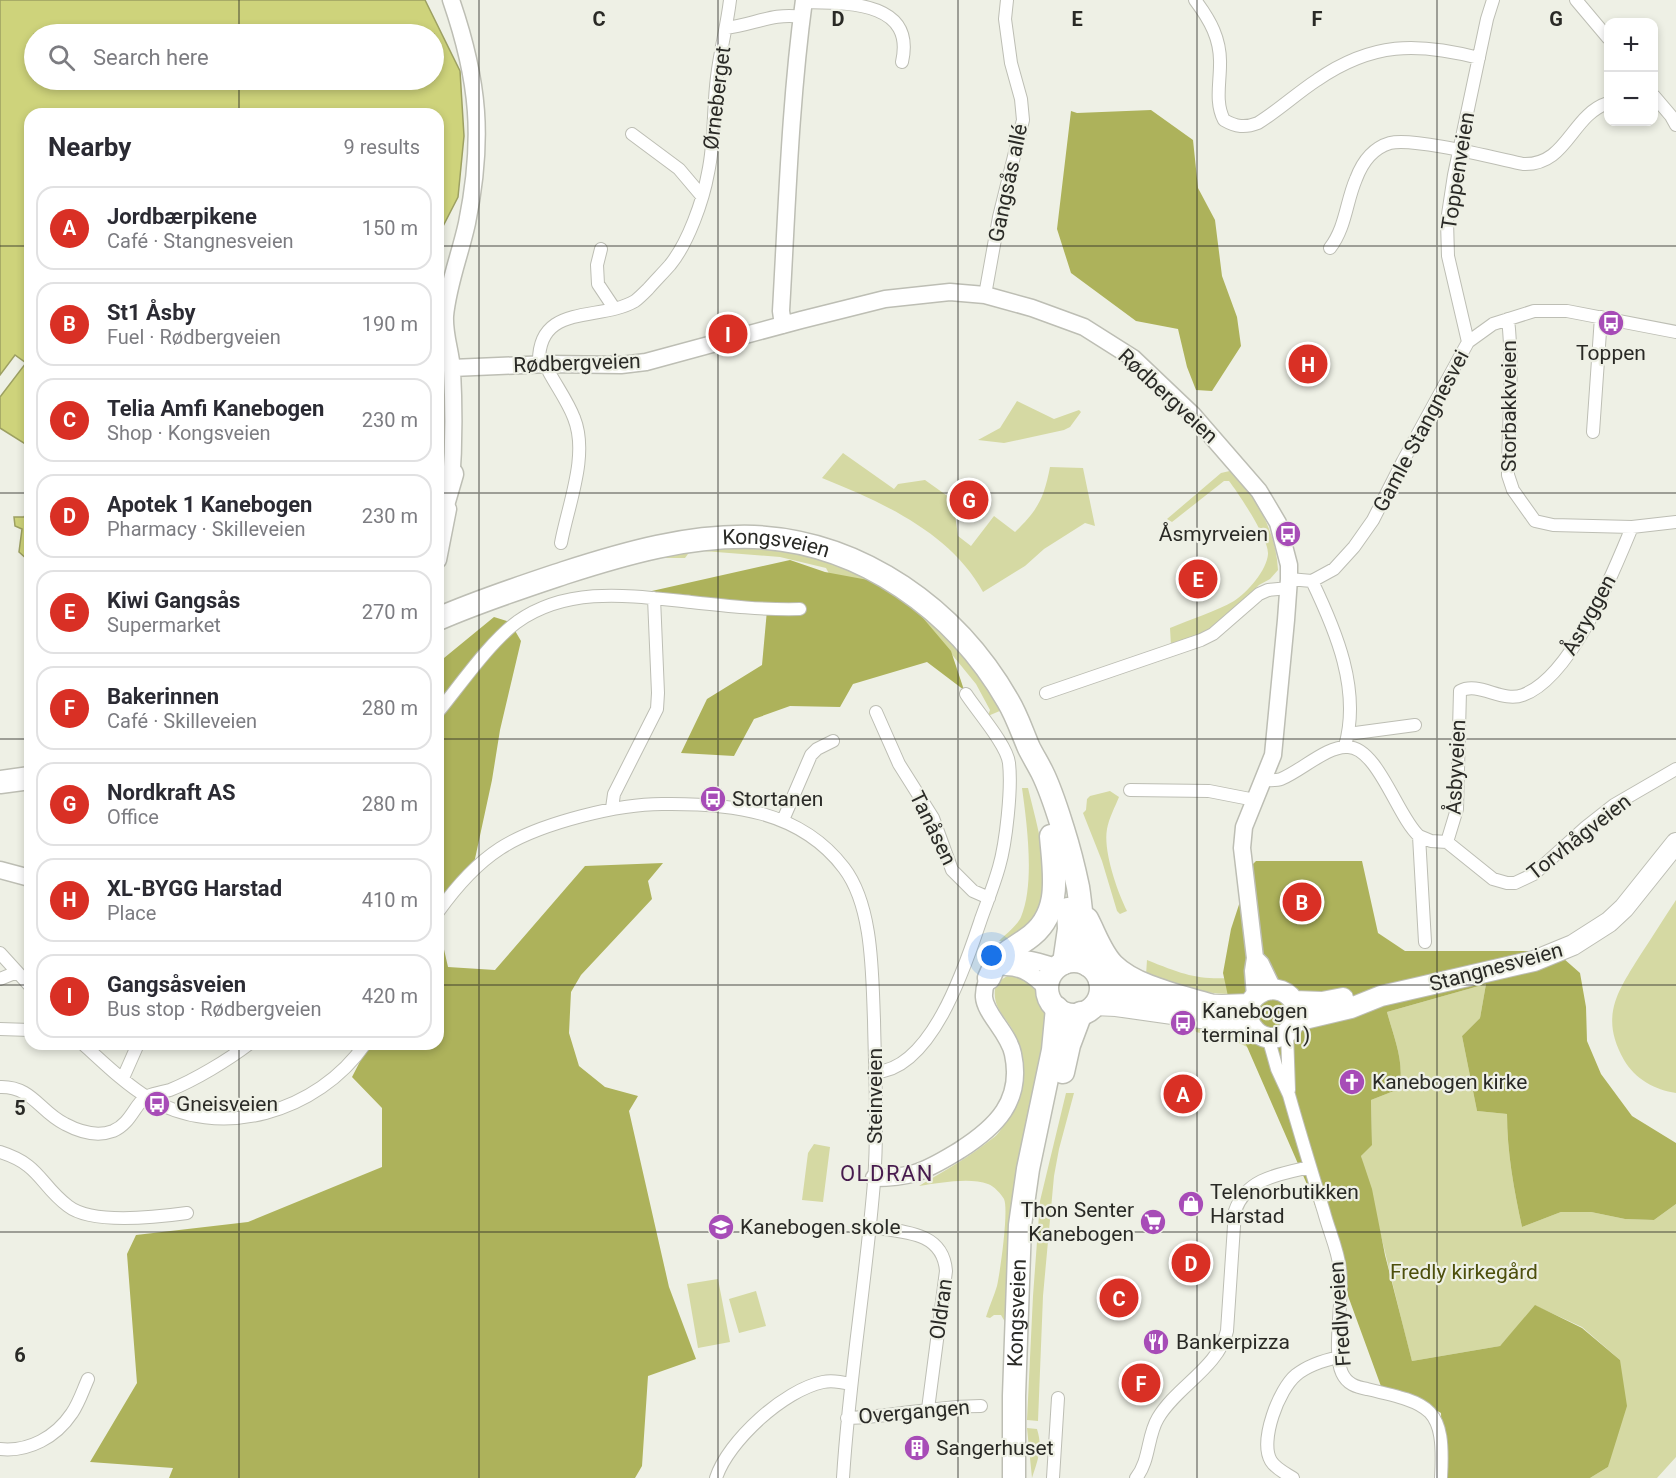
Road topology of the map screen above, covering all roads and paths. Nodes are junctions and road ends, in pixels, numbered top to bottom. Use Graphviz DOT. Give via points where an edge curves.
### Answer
graph roads {
  1 [pos="452,0"];
  2 [pos="730,0"];
  3 [pos="1007,0"];
  4 [pos="1195,0"];
  5 [pos="1493,0"];
  6 [pos="1576,0"];
  7 [pos="803,6"];
  8 [pos="726,28"];
  9 [pos="1604,33"];
  10 [pos="1479,58"];
  11 [pos="902,62"];
  12 [pos="1658,102"];
  13 [pos="1604,105"];
  14 [pos="1676,125"];
  15 [pos="632,134"];
  16 [pos="1460,151"];
  17 [pos="701,195"];
  18 [pos="1330,248"];
  19 [pos="601,249"];
  20 [pos="985,295"];
  21 [pos="614,308"];
  22 [pos="1600,317"];
  23 [pos="1508,319"];
  24 [pos="783,325"];
  25 [pos="1676,332"];
  26 [pos="1468,342"];
  27 [pos="544,364"];
  28 [pos="452,368"];
  29 [pos="1593,432"];
  30 [pos="452,474"];
  31 [pos="444,501"];
  32 [pos="1676,522"];
  33 [pos="1632,527"];
  34 [pos="444,533"];
  35 [pos="561,543"];
  36 [pos="1312,581"];
  37 [pos="1289,584"];
  38 [pos="654,598"];
  39 [pos="800,609"];
  40 [pos="444,617"];
  41 [pos="1460,691"];
  42 [pos="1046,693"];
  43 [pos="966,694"];
  44 [pos="444,705"];
  45 [pos="876,712"];
  46 [pos="1415,724"];
  47 [pos="1347,740"];
  48 [pos="833,741"];
  49 [pos="1030,750"];
  50 [pos="1676,769"];
  51 [pos="24,779"];
  52 [pos="1263,780"];
  53 [pos="0,782"];
  54 [pos="1130,790"];
  55 [pos="1255,800"];
  56 [pos="612,808"];
  57 [pos="783,820"];
  58 [pos="1051,836"];
  59 [pos="1419,836"];
  60 [pos="1447,842"];
  61 [pos="1676,843"];
  62 [pos="0,870"];
  63 [pos="24,876"];
  64 [pos="989,898"];
  65 [pos="444,904"];
  66 [pos="1080,906"];
  67 [pos="1425,942"];
  68 [pos="0,953"];
  69 [pos="1060,965"];
  70 [pos="17,972"];
  71 [pos="994,973"];
  72 [pos="1094,973"];
  73 [pos="0,979"];
  74 [pos="24,980"];
  75 [pos="1259,996"];
  76 [pos="1052,998"];
  77 [pos="1209,1005"];
  78 [pos="1088,1009"];
  79 [pos="1279,1024"];
  80 [pos="0,1029"];
  81 [pos="24,1030"];
  82 [pos="90,1050"];
  83 [pos="135,1050"];
  84 [pos="240,1050"];
  85 [pos="360,1050"];
  86 [pos="875,1072"];
  87 [pos="123,1077"];
  88 [pos="0,1087"];
  89 [pos="1288,1095"];
  90 [pos="146,1096"];
  91 [pos="0,1152"];
  92 [pos="1310,1167"];
  93 [pos="874,1178"];
  94 [pos="187,1213"];
  95 [pos="870,1227"];
  96 [pos="1339,1357"];
  97 [pos="88,1379"];
  98 [pos="850,1384"];
  99 [pos="1058,1398"];
  100 [pos="981,1406"];
  101 [pos="928,1409"];
  102 [pos="847,1418"];
  103 [pos="0,1449"];
  104 [pos="1291,1477"];
  105 [pos="716,1478"];
  106 [pos="843,1478"];
  107 [pos="1015,1478"];
  108 [pos="1053,1478"];
  109 [pos="1136,1478"];
  110 [pos="1441,1478"];
  1 -- 28 [label="street" via="470,63 478,126 471,202 447,303 445,328"];
  2 -- 8 [label="street, Ørneberget"];
  3 -- 20 [label="street, Gangsås allé" via="1005,19 1023,120"];
  4 -- 10 [label="street" via="1216,36 1221,62 1219,101 1224,120 1239,127 1258,123 1332,70 1372,52 1421,47"];
  5 -- 10 [label="street, Toppenveien"];
  6 -- 9 [label="street"];
  7 -- 8 [label="street" via="787,15"];
  7 -- 11 [label="street" via="857,3 883,13 902,33"];
  7 -- 24 [label="street" via="788,176"];
  8 -- 17 [label="street, Ørneberget" via="717,76 708,173"];
  10 -- 16 [label="street, Toppenveien"];
  12 -- 14 [label="street"];
  13 -- 16 [label="street" via="1585,117 1558,152 1540,163 1522,164"];
  15 -- 17 [label="street, Ørneberget" via="679,169"];
  16 -- 18 [label="street" via="1400,142 1371,154 1354,181 1343,227"];
  16 -- 26 [label="street, Toppenveien" via="1449,202 1447,239"];
  17 -- 21 [label="street, Ørneberget" via="693,221 671,264 636,300"];
  19 -- 21 [label="street" via="598,284"];
  20 -- 24 [label="street, Rødbergveien" via="950,292 902,297"];
  20 -- 37 [label="street, Rødbergveien" via="1084,327 1132,358 1176,398 1259,491 1278,524"];
  21 -- 27 [label="street, Ørneberget" via="555,324 544,335 539,348"];
  22 -- 23 [label="street, Gamle Stangnesvei" via="1568,311 1534,311"];
  22 -- 25 [label="street, Gamle Stangnesvei"];
  22 -- 29 [label="street"];
  23 -- 26 [label="street, Gamle Stangnesvei" via="1493,324"];
  23 -- 33 [label="street, Storbakkveien" via="1508,475 1513,490 1535,521"];
  24 -- 27 [label="street, Rødbergveien" via="646,362"];
  26 -- 36 [label="street, Gamle Stangnesvei" via="1373,520 1334,569"];
  27 -- 28 [label="street, Rødbergveien"];
  27 -- 35 [label="street" via="570,408 578,435 575,481"];
  28 -- 30 [label="street"];
  30 -- 31 [label="highway"];
  30 -- 34 [label="street"];
  32 -- 33 [label="street"];
  33 -- 41 [label="street, Åsryggen" via="1587,625 1551,675 1520,696 1503,697 1474,689"];
  36 -- 37 [label="street"];
  36 -- 47 [label="street" via="1346,673 1350,701"];
  37 -- 42 [label="street" via="1259,594 1201,640"];
  37 -- 52 [label="street, Rødbergveien" via="1273,755"];
  38 -- 39 [label="street" via="744,608"];
  38 -- 44 [label="street" via="576,597 540,610 504,634"];
  38 -- 56 [label="street" via="658,704 614,794"];
  40 -- 49 [label="highway, Kongsveien" via="549,578 661,546 733,537 804,545 876,571 943,618 995,680"];
  41 -- 60 [label="street, Åsbyveien" via="1457,809"];
  43 -- 64 [label="street" via="1009,763 1005,841"];
  45 -- 64 [label="street, Tanåsen" via="899,764 933,818 952,870 973,891"];
  46 -- 47 [label="street"];
  47 -- 52 [label="street" via="1281,779"];
  47 -- 59 [label="street" via="1381,775 1409,827"];
  48 -- 57 [label="street" via="811,754"];
  49 -- 58 [label="highway, Kongsveien" via="1031,771"];
  49 -- 66 [label="highway, Kongsveien" via="1064,831"];
  50 -- 60 [label="street, Torvhågveien" via="1614,805 1522,881 1507,884 1493,879"];
  51 -- 53 [label="highway"];
  52 -- 55 [label="street, Rødbergveien"];
  54 -- 55 [label="street" via="1209,791"];
  55 -- 75 [label="street, Rødbergveien" via="1244,827 1242,848 1255,958 1261,963"];
  56 -- 57 [label="street, Steinveien" via="680,803 741,808"];
  56 -- 65 [label="street, Steinveien" via="513,839 476,867"];
  57 -- 86 [label="street, Steinveien" via="826,848 856,890 871,955"];
  58 -- 69 [label="highway, Kongsveien" via="1068,911 1069,929"];
  58 -- 71 [label="highway" via="1055,891 1049,913 1028,939 998,958"];
  59 -- 60 [label="street, Torvhågveien"];
  59 -- 67 [label="street"];
  61 -- 79 [label="main road, Stangnesveien" via="1624,908 1573,945 1534,961"];
  62 -- 63 [label="street"];
  64 -- 86 [label="street" via="943,1014 906,1060 889,1071"];
  66 -- 72 [label="highway, Kongsveien"];
  66 -- 77 [label="highway" via="1114,966 1150,986"];
  68 -- 70 [label="street"];
  69 -- 71 [label="street" via="1014,960"];
  69 -- 72 [label="highway" via="1076,961"];
  69 -- 76 [label="highway" via="1049,976"];
  70 -- 73 [label="street"];
  70 -- 74 [label="street"];
  71 -- 76 [label="street" via="1007,966 1022,969"];
  71 -- 93 [label="street" via="984,990 985,1003 1007,1037 1015,1063 1012,1094 1003,1114 972,1142 931,1166 899,1177"];
  72 -- 77 [label="main road" via="1121,992"];
  72 -- 78 [label="highway" via="1099,996"];
  75 -- 77 [label="main road"];
  75 -- 79 [label="main road" via="1248,1016"];
  75 -- 79 [label="main road" via="1287,994"];
  76 -- 78 [label="highway" via="1071,1014"];
  76 -- 107 [label="highway, Kongsveien" via="1053,1050 1019,1236"];
  78 -- 79 [label="main road, Stangnesveien" via="1116,1006 1222,1021"];
  78 -- 107 [label="highway, Kongsveien" via="1069,1045 1035,1201"];
  79 -- 89 [label="street, Fredlyveien"];
  79 -- 89 [label="street, Fredlyveien" via="1280,1077"];
  80 -- 81 [label="street"];
  82 -- 87 [label="street"];
  83 -- 87 [label="street"];
  84 -- 90 [label="street" via="171,1089"];
  85 -- 90 [label="street" via="325,1085 260,1116 217,1119 165,1106"];
  86 -- 93 [label="street, Steinveien"];
  87 -- 90 [label="street"];
  88 -- 90 [label="street" via="21,1090 62,1123 101,1134 127,1122"];
  89 -- 92 [label="street, Fredlyveien"];
  91 -- 94 [label="street" via="32,1167 76,1212 142,1218"];
  92 -- 96 [label="street, Fredlyveien" via="1340,1267"];
  92 -- 109 [label="street" via="1256,1183 1239,1200 1223,1343 1156,1421"];
  93 -- 95 [label="street, Steinveien"];
  95 -- 98 [label="street, Steinveien"];
  95 -- 101 [label="street, Oldran" via="925,1237 939,1247 945,1258"];
  96 -- 104 [label="street" via="1295,1375 1277,1405 1266,1440 1268,1453 1272,1462"];
  96 -- 110 [label="street, Fredlyveien" via="1348,1382 1403,1397 1430,1412 1441,1434"];
  97 -- 103 [label="street" via="72,1413 51,1435 28,1447"];
  98 -- 102 [label="street, Steinveien"];
  98 -- 105 [label="street" via="816,1384 791,1396 745,1432"];
  99 -- 108 [label="street"];
  100 -- 101 [label="street, Overgangen"];
  101 -- 102 [label="street, Overgangen"];
  102 -- 106 [label="street, Steinveien"];
}
